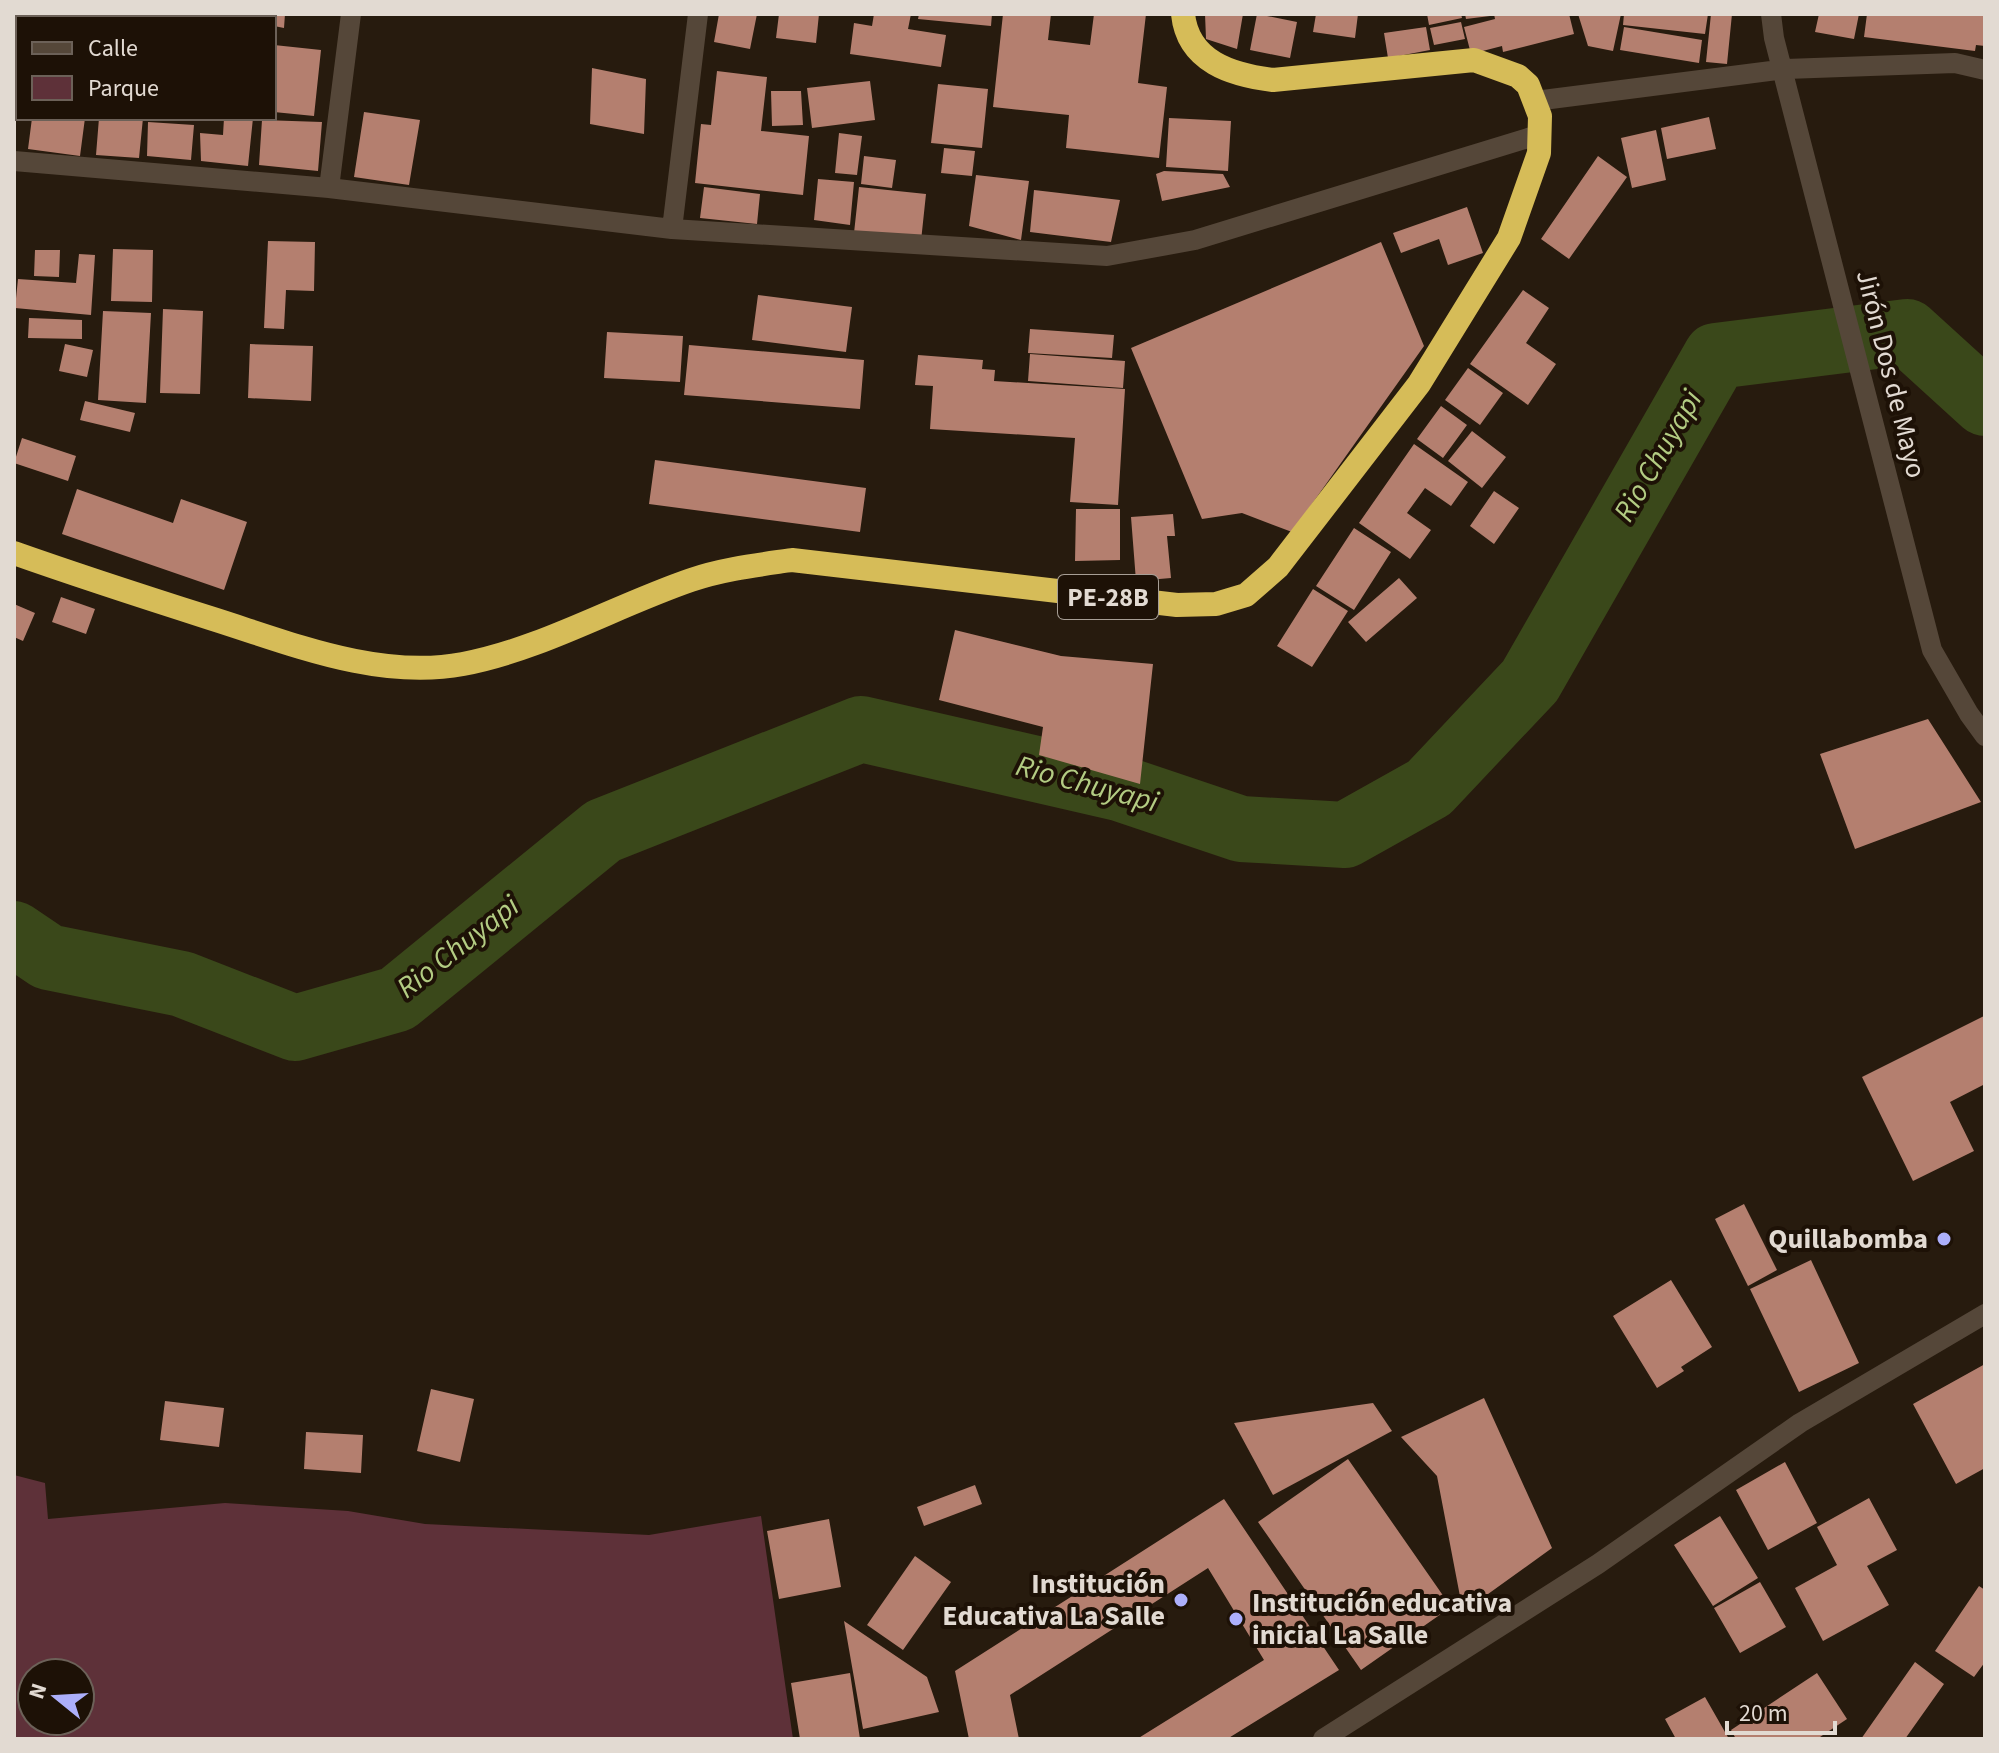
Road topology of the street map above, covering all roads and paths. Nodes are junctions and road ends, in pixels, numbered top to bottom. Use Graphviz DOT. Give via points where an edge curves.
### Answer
graph roads {
  1 [pos="351,14"];
  2 [pos="698,14"];
  3 [pos="1183,14"];
  4 [pos="1771,14"];
  5 [pos="1985,70"];
  6 [pos="1535,101"];
  7 [pos="1541,134"];
  8 [pos="14,161"];
  9 [pos="329,188"];
  10 [pos="672,229"];
  11 [pos="14,553"];
  12 [pos="1985,736"];
  13 [pos="1985,1314"];
  14 [pos="1323,1739"];
  1 -- 9 [label="street"];
  2 -- 10 [label="street"];
  3 -- 6 [label="highway" via="1201,55 1244,77 1273,80 1474,60 1518,76"];
  4 -- 12 [label="street, Jirón Dos de Mayo" via="1932,650"];
  5 -- 6 [label="street" via="1955,63 1786,69"];
  6 -- 7 [label="highway, PE-28B"];
  7 -- 10 [label="street" via="1195,240 1107,256"];
  7 -- 11 [label="highway, PE-28B" via="1533,175 1509,238 1419,384 1278,567 1246,595 1216,604 1177,605 792,560 693,579 509,652 428,668 384,666 310,650"];
  8 -- 9 [label="street"];
  9 -- 10 [label="street"];
  13 -- 14 [label="street" via="1800,1423 1598,1564"];
}
